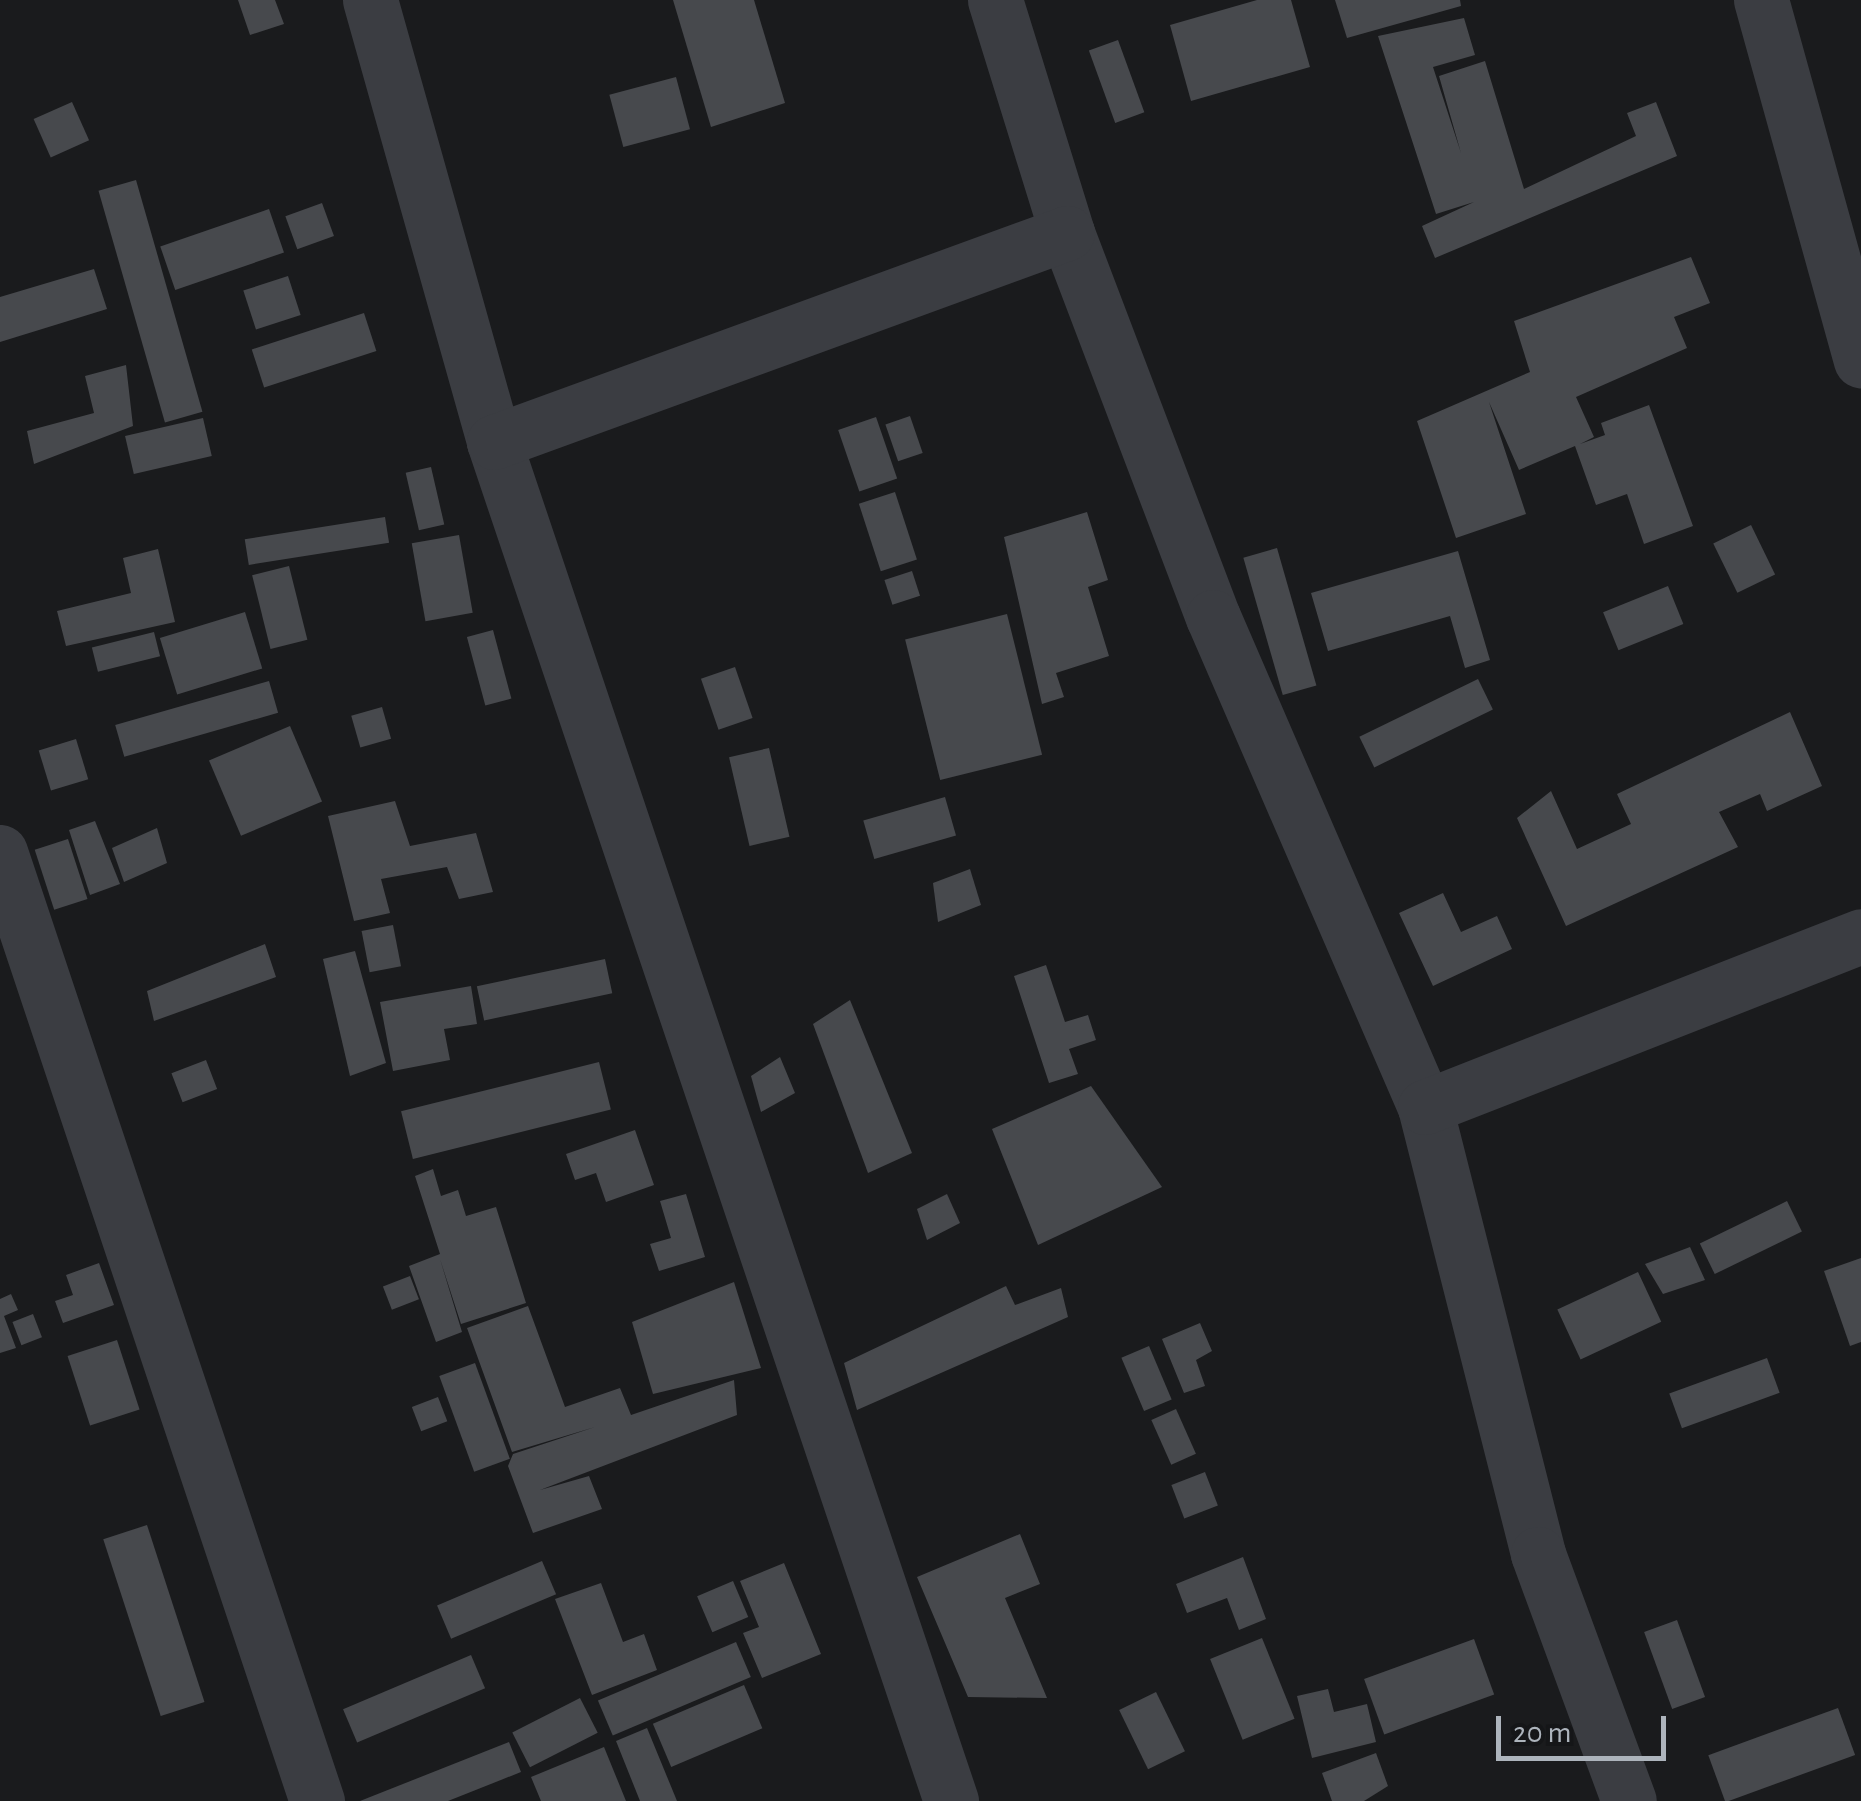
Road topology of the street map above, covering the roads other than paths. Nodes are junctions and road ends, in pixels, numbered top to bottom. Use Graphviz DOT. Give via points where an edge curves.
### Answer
graph roads {
  1 [pos="370,0"];
  2 [pos="994,0"];
  3 [pos="1761,0"];
  4 [pos="1067,232"];
  5 [pos="1861,360"];
  6 [pos="494,442"];
  7 [pos="0,852"];
  8 [pos="1861,936"];
  9 [pos="1425,1107"];
  10 [pos="317,1801"];
  11 [pos="951,1801"];
  12 [pos="1629,1801"];
  1 -- 6 [label="street"];
  2 -- 4 [label="street"];
  3 -- 5 [label="street"];
  4 -- 6 [label="street"];
  4 -- 9 [label="street" via="1214,617"];
  6 -- 11 [label="street"];
  7 -- 10 [label="street"];
  8 -- 9 [label="street"];
  9 -- 12 [label="street" via="1538,1554"];
}
